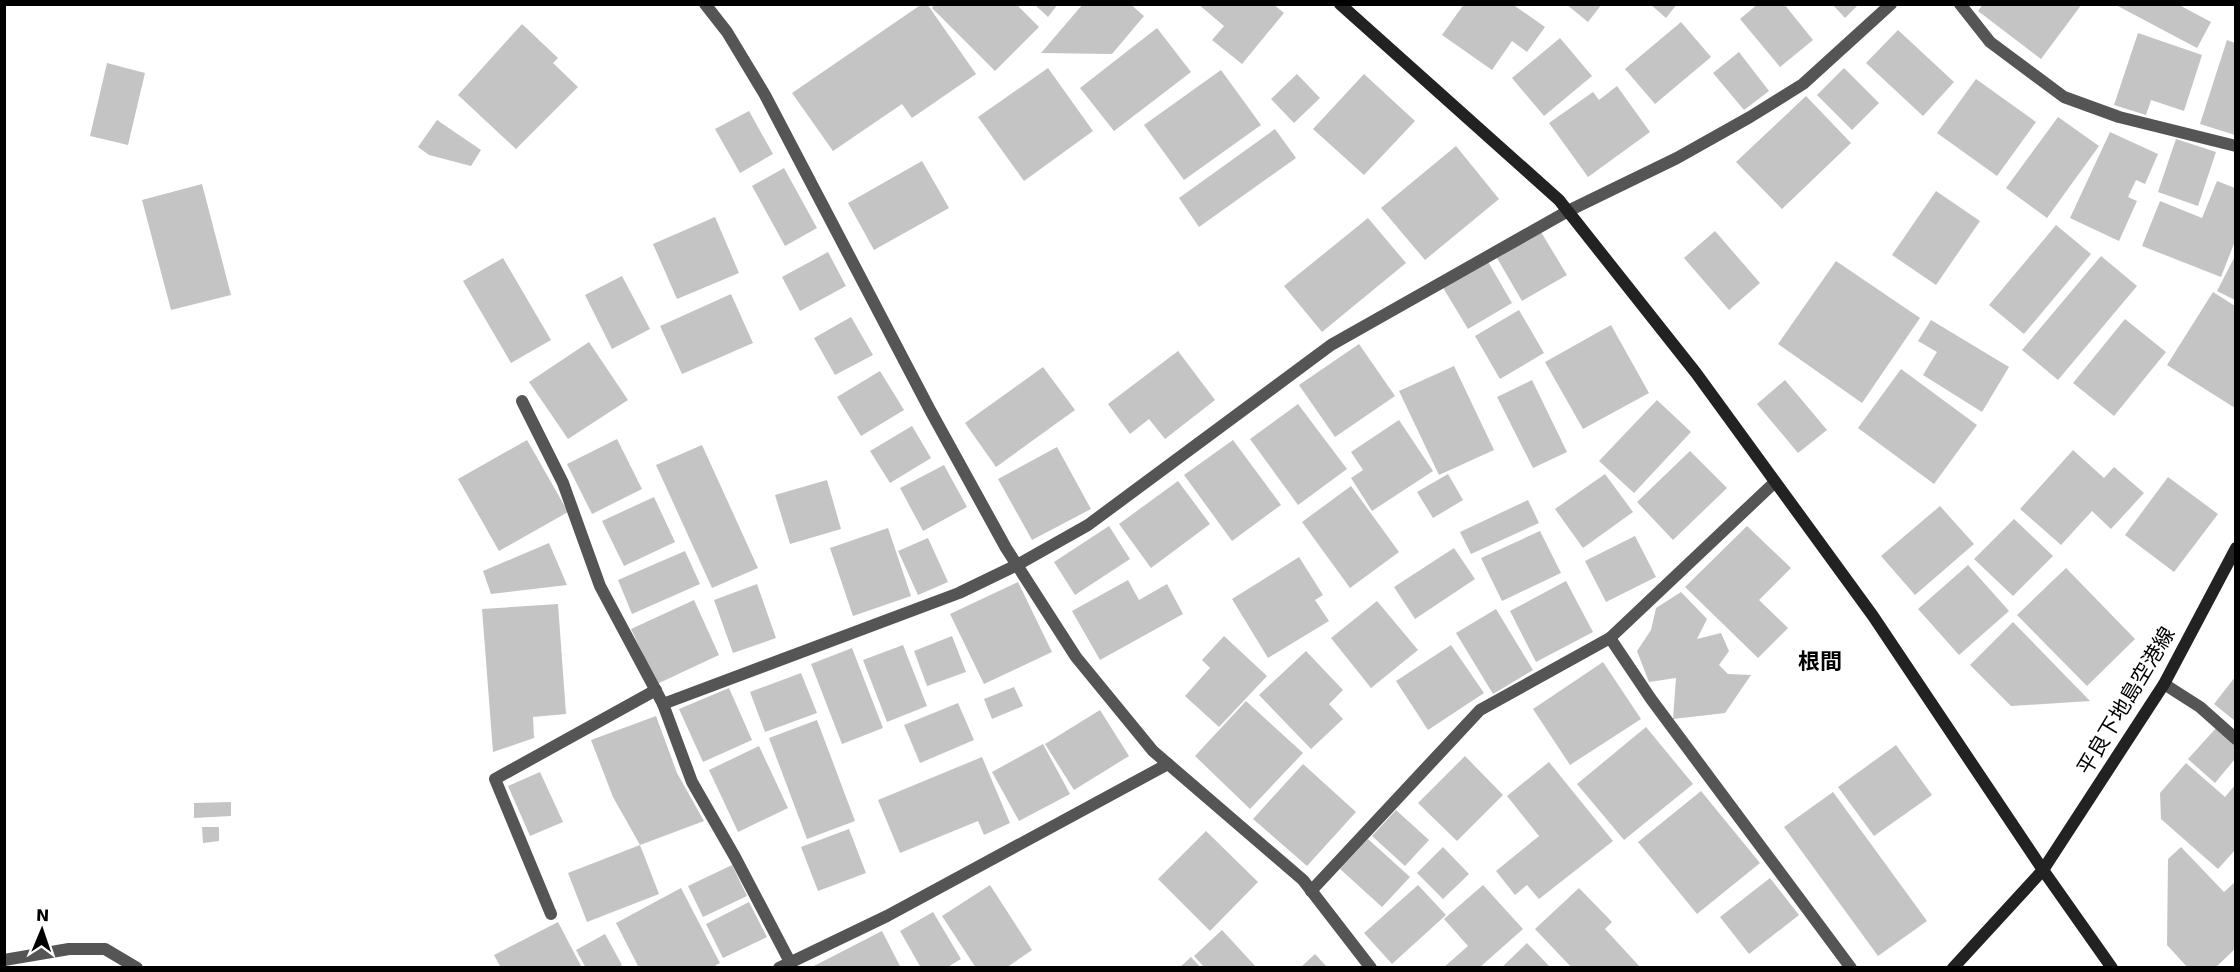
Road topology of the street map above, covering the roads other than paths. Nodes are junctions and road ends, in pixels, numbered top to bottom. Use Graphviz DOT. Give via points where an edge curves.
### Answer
graph roads {
  1 [pos="705,4"];
  2 [pos="1340,4"];
  3 [pos="1891,4"];
  4 [pos="1960,4"];
  5 [pos="2235,146"];
  6 [pos="1568,210"];
  7 [pos="522,401"];
  8 [pos="1775,482"];
  9 [pos="2235,549"];
  10 [pos="1017,564"];
  11 [pos="1610,638"];
  12 [pos="2164,684"];
  13 [pos="656,690"];
  14 [pos="663,704"];
  15 [pos="2235,739"];
  16 [pos="1168,764"];
  17 [pos="2043,870"];
  18 [pos="1311,891"];
  19 [pos="551,914"];
  20 [pos="4,960"];
  21 [pos="784,965"];
  22 [pos="1371,967"];
  23 [pos="137,968"];
  24 [pos="1851,968"];
  25 [pos="1953,968"];
  26 [pos="2112,968"];
  1 -- 10 [label="street" via="765,95 930,410"];
  2 -- 6 [label="street"];
  3 -- 6 [label="street" via="1803,84 1677,158"];
  4 -- 5 [label="street" via="1990,42 2064,97 2119,117"];
  6 -- 8 [label="street" via="1696,373"];
  6 -- 10 [label="street" via="1331,345 1088,525"];
  7 -- 13 [label="street" via="563,483 600,586"];
  8 -- 11 [label="street"];
  8 -- 17 [label="street" via="1873,616"];
  9 -- 12 [label="street, 平良下地島空港線"];
  10 -- 14 [label="street" via="959,593"];
  10 -- 16 [label="street" via="1076,657"];
  11 -- 18 [label="street" via="1480,710"];
  11 -- 24 [label="street"];
  12 -- 15 [label="street" via="2200,707"];
  12 -- 17 [label="street, 平良下地島空港線"];
  13 -- 14 [label="street"];
  13 -- 19 [label="street" via="495,779"];
  14 -- 21 [label="street" via="692,782 735,857"];
  16 -- 18 [label="street" via="1304,880"];
  16 -- 21 [label="street" via="887,916"];
  17 -- 25 [label="street, 平良下地島空港線"];
  17 -- 26 [label="street"];
  18 -- 22 [label="street"];
  20 -- 23 [label="street" via="69,949 105,949"];
}
